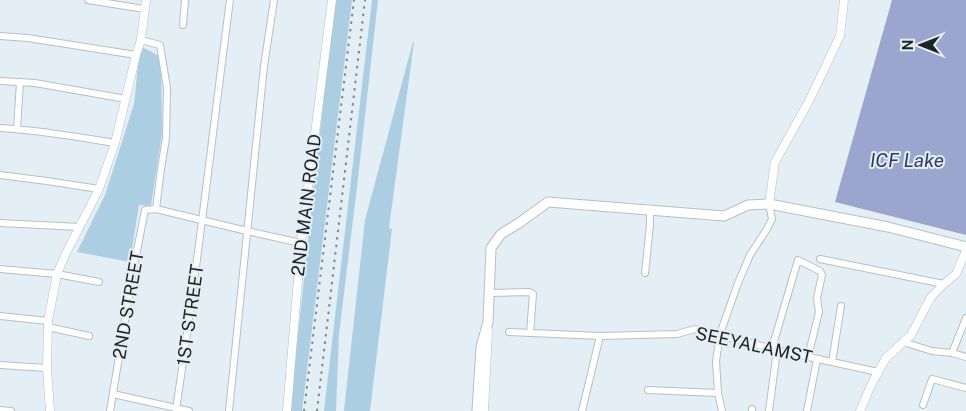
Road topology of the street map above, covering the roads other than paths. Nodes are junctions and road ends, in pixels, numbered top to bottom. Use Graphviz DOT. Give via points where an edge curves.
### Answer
graph roads {
  1 [pos="88,0"];
  2 [pos="146,0"];
  3 [pos="184,0"];
  4 [pos="230,0"];
  5 [pos="274,0"];
  6 [pos="332,0"];
  7 [pos="844,0"];
  8 [pos="144,9"];
  9 [pos="183,25"];
  10 [pos="0,36"];
  11 [pos="141,40"];
  12 [pos="136,55"];
  13 [pos="0,81"];
  14 [pos="20,82"];
  15 [pos="126,99"];
  16 [pos="0,128"];
  17 [pos="17,129"];
  18 [pos="116,143"];
  19 [pos="0,175"];
  20 [pos="99,189"];
  21 [pos="770,204"];
  22 [pos="156,209"];
  23 [pos="650,210"];
  24 [pos="203,221"];
  25 [pos="0,223"];
  26 [pos="80,227"];
  27 [pos="247,231"];
  28 [pos="301,243"];
  29 [pos="966,249"];
  30 [pos="820,259"];
  31 [pos="0,269"];
  32 [pos="646,273"];
  33 [pos="57,274"];
  34 [pos="99,282"];
  35 [pos="944,284"];
  36 [pos="489,293"];
  37 [pos="841,306"];
  38 [pos="0,316"];
  39 [pos="966,318"];
  40 [pos="488,322"];
  41 [pos="48,324"];
  42 [pos="509,332"];
  43 [pos="530,333"];
  44 [pos="720,334"];
  45 [pos="89,336"];
  46 [pos="600,336"];
  47 [pos="903,342"];
  48 [pos="774,349"];
  49 [pos="952,353"];
  50 [pos="808,357"];
  51 [pos="966,357"];
  52 [pos="817,359"];
  53 [pos="832,362"];
  54 [pos="0,365"];
  55 [pos="47,368"];
  56 [pos="878,372"];
  57 [pos="966,388"];
  58 [pos="648,390"];
  59 [pos="718,393"];
  60 [pos="113,394"];
  61 [pos="924,405"];
  62 [pos="176,409"];
  63 [pos="0,410"];
  64 [pos="10,411"];
  65 [pos="50,411"];
  66 [pos="110,411"];
  67 [pos="189,411"];
  68 [pos="229,411"];
  69 [pos="287,411"];
  70 [pos="477,411"];
  71 [pos="484,411"];
  72 [pos="582,411"];
  73 [pos="722,411"];
  74 [pos="769,411"];
  75 [pos="807,411"];
  76 [pos="860,411"];
  1 -- 8 [label="street"];
  2 -- 8 [label="street"];
  3 -- 9 [label="street"];
  4 -- 24 [label="street, 1ST STREET"];
  5 -- 27 [label="street"];
  6 -- 28 [label="street, 2ND MAIN ROAD"];
  7 -- 21 [label="street" via="840,36 775,162"];
  8 -- 11 [label="street"];
  10 -- 12 [label="street"];
  11 -- 12 [label="street"];
  11 -- 22 [label="street" via="160,45 167,88 166,138"];
  12 -- 15 [label="street"];
  13 -- 14 [label="street"];
  14 -- 15 [label="street"];
  14 -- 17 [label="street"];
  15 -- 18 [label="street"];
  16 -- 17 [label="street"];
  17 -- 18 [label="street"];
  18 -- 20 [label="street"];
  19 -- 20 [label="street"];
  20 -- 26 [label="street"];
  21 -- 23 [label="main road" via="748,205 724,216"];
  21 -- 29 [label="main road" via="888,227"];
  21 -- 44 [label="street" via="772,219 750,255"];
  22 -- 24 [label="street"];
  22 -- 60 [label="street, 2ND STREET" via="145,210"];
  23 -- 32 [label="street"];
  23 -- 36 [label="main road" via="548,202 501,234 491,248"];
  24 -- 27 [label="street"];
  24 -- 62 [label="street, 1ST STREET"];
  25 -- 26 [label="street"];
  26 -- 33 [label="street"];
  27 -- 28 [label="street"];
  27 -- 68 [label="street"];
  28 -- 69 [label="street, 2ND MAIN ROAD"];
  29 -- 35 [label="street" via="956,274"];
  30 -- 35 [label="street"];
  31 -- 33 [label="street"];
  33 -- 34 [label="street"];
  33 -- 41 [label="street"];
  35 -- 47 [label="street" via="931,297 912,334"];
  36 -- 40 [label="main road"];
  36 -- 43 [label="street" via="533,294"];
  37 -- 53 [label="street"];
  38 -- 41 [label="street"];
  39 -- 49 [label="street"];
  40 -- 70 [label="main road" via="481,347"];
  40 -- 71 [label="street"];
  41 -- 45 [label="street"];
  41 -- 55 [label="street"];
  42 -- 43 [label="street, SEEYALAMST"];
  43 -- 46 [label="street, SEEYALAMST"];
  44 -- 46 [label="street, SEEYALAMST" via="695,329 677,334"];
  44 -- 48 [label="street, SEEYALAMST"];
  44 -- 59 [label="street" via="716,361"];
  46 -- 72 [label="street"];
  47 -- 49 [label="street"];
  47 -- 56 [label="street" via="886,358"];
  48 -- 50 [label="street, SEEYALAMST"];
  48 -- 50 [label="street" via="798,260 822,275 817,298 819,312"];
  48 -- 74 [label="street"];
  49 -- 51 [label="street"];
  50 -- 52 [label="street, SEEYALAMST"];
  52 -- 53 [label="street, SEEYALAMST"];
  52 -- 75 [label="street"];
  53 -- 56 [label="street, SEEYALAMST"];
  54 -- 55 [label="street"];
  55 -- 65 [label="street"];
  56 -- 76 [label="street"];
  57 -- 61 [label="street" via="932,379"];
  58 -- 59 [label="street"];
  59 -- 73 [label="street"];
  60 -- 62 [label="street"];
  60 -- 66 [label="street, 2ND STREET"];
  62 -- 67 [label="street"];
  63 -- 64 [label="street"];
}
